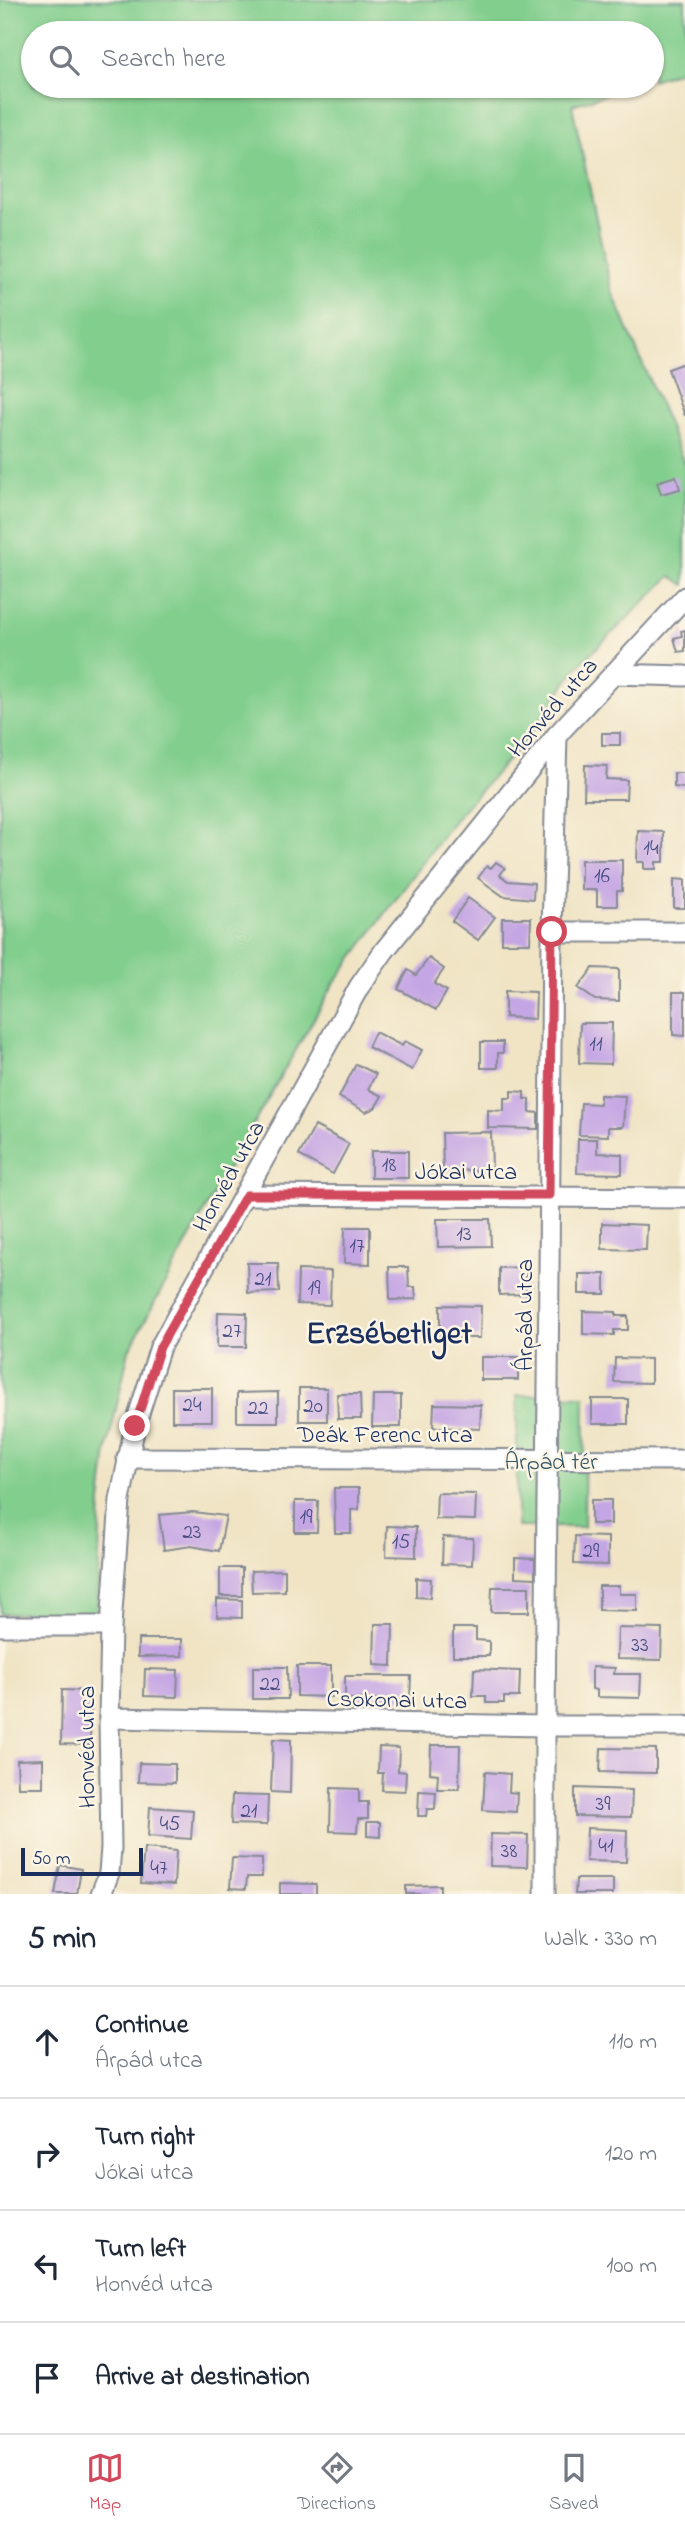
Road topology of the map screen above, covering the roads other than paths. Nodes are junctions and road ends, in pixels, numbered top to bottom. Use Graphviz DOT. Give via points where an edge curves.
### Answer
graph roads {
  1 [pos="685,597"];
  2 [pos="613,674"];
  3 [pos="685,676"];
  4 [pos="557,735"];
  5 [pos="552,932"];
  6 [pos="685,932"];
  7 [pos="246,1195"];
  8 [pos="549,1195"];
  9 [pos="685,1198"];
  10 [pos="127,1458"];
  11 [pos="548,1459"];
  12 [pos="685,1460"];
  13 [pos="0,1626"];
  14 [pos="111,1626"];
  15 [pos="109,1718"];
  16 [pos="545,1726"];
  17 [pos="685,1726"];
  18 [pos="101,1894"];
  19 [pos="545,1894"];
  1 -- 2 [label="street, Honvéd utca"];
  2 -- 3 [label="street"];
  2 -- 4 [label="street, Honvéd utca"];
  4 -- 5 [label="street, Árpád utca"];
  4 -- 7 [label="street, Honvéd utca" via="359,987"];
  5 -- 6 [label="street"];
  5 -- 8 [label="street, Árpád utca"];
  7 -- 8 [label="street, Jókai utca"];
  7 -- 10 [label="street, Honvéd utca" via="160,1347"];
  8 -- 9 [label="street, Jókai utca"];
  8 -- 11 [label="street, Árpád utca"];
  10 -- 11 [label="street, Deák Ferenc utca"];
  10 -- 14 [label="street, Honvéd utca"];
  11 -- 12 [label="street, Deák Ferenc utca"];
  11 -- 16 [label="street, Árpád utca"];
  13 -- 14 [label="street"];
  14 -- 15 [label="street, Honvéd utca"];
  15 -- 16 [label="street, Csokonai utca"];
  15 -- 18 [label="street, Honvéd utca" via="111,1848"];
  16 -- 17 [label="street, Csokonai utca"];
  16 -- 19 [label="street, Árpád utca"];
}
